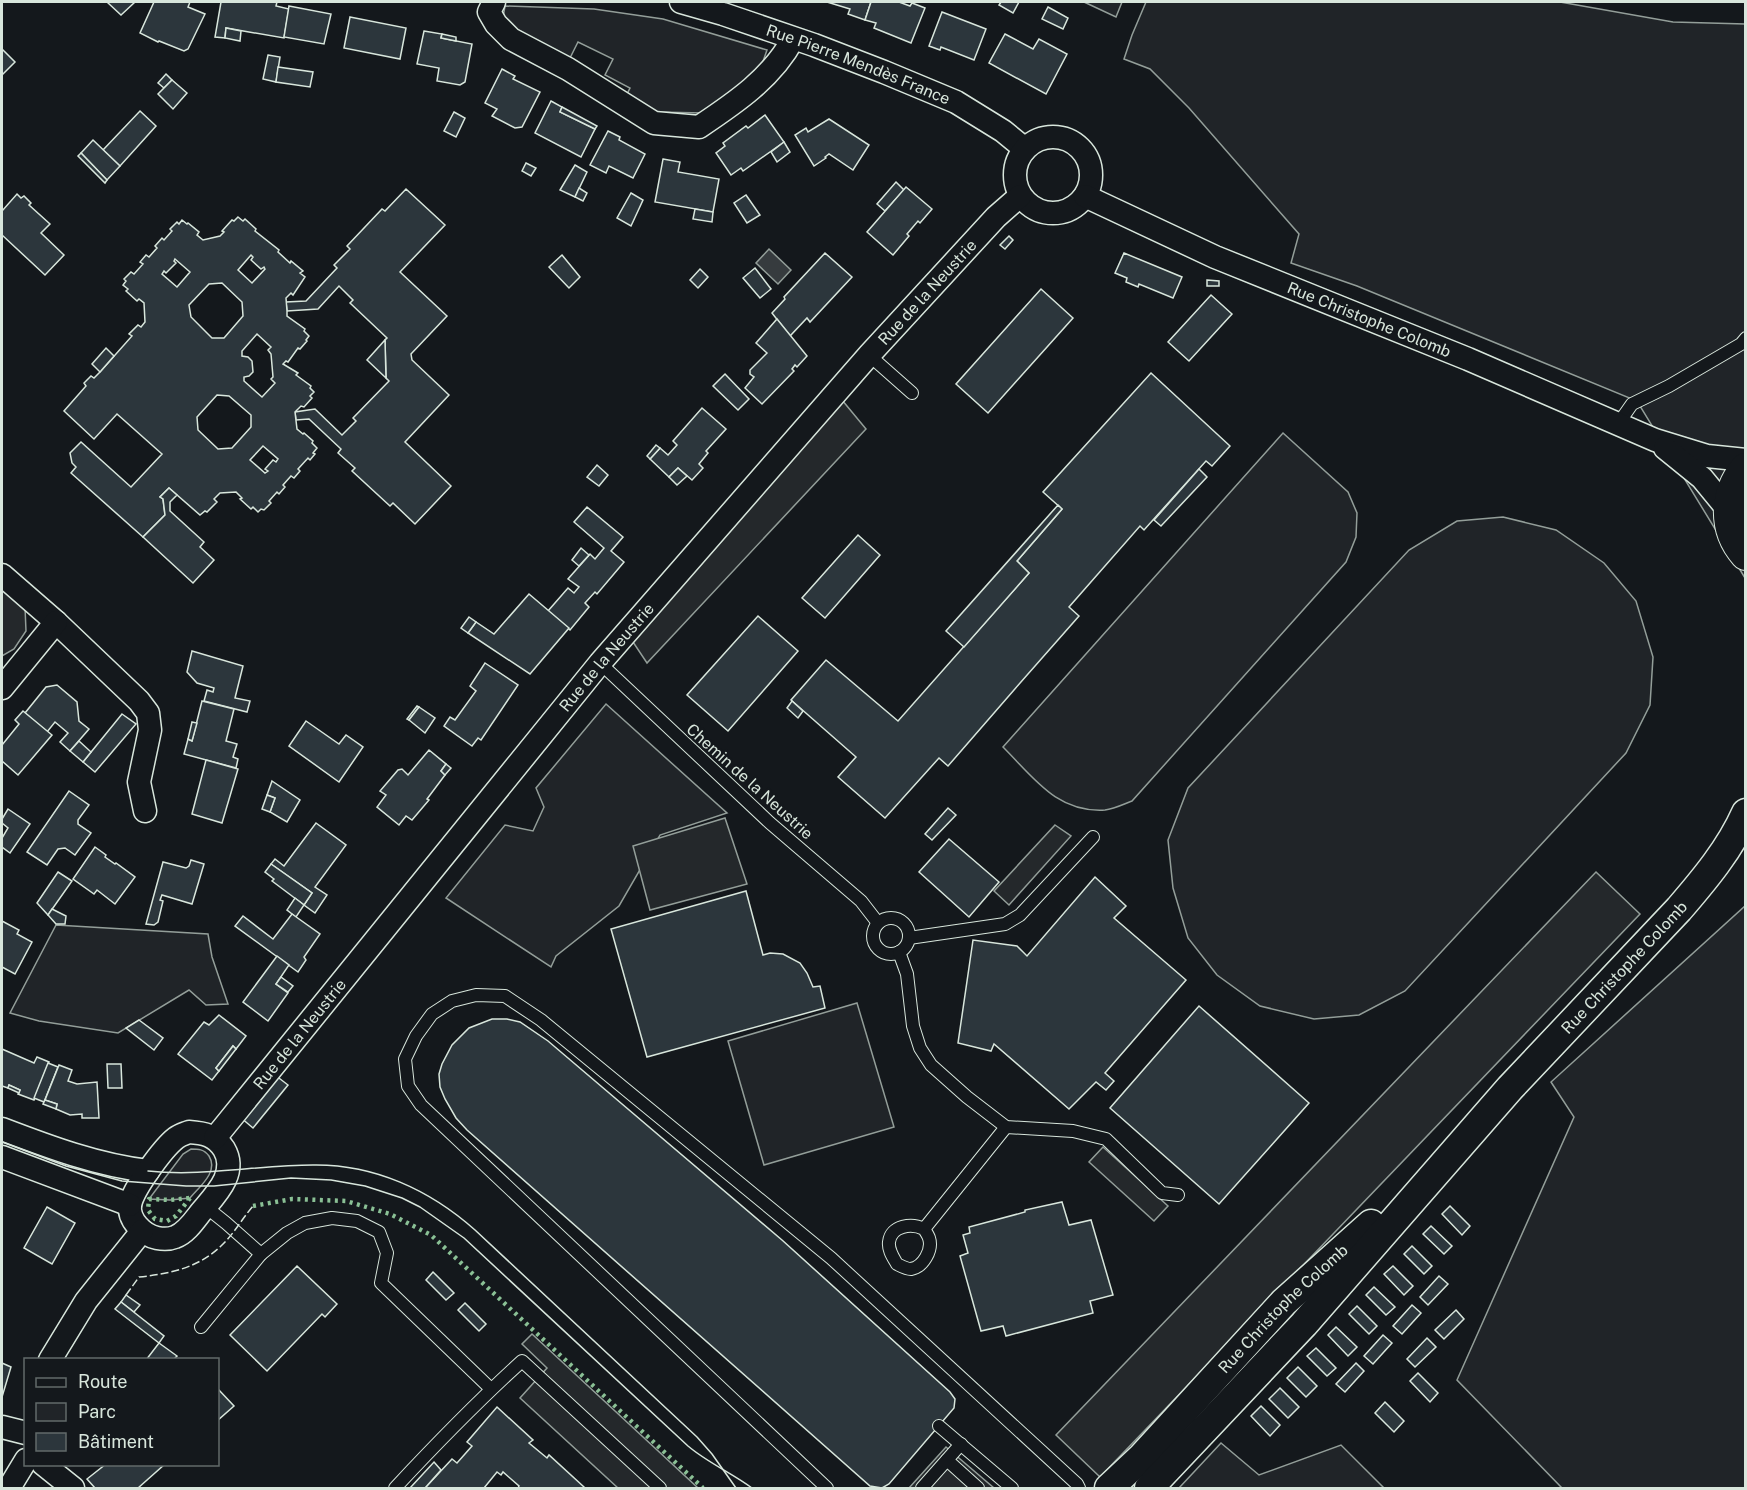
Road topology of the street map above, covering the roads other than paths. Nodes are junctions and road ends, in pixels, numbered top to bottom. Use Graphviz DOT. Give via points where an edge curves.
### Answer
graph roads {
  1 [pos="494,2"];
  2 [pos="681,2"];
  3 [pos="793,39"];
  4 [pos="1025,149"];
  5 [pos="1020,196"];
  6 [pos="1085,196"];
  7 [pos="1746,338"];
  8 [pos="869,354"];
  9 [pos="912,393"];
  10 [pos="1618,424"];
  11 [pos="1655,440"];
  12 [pos="1746,460"];
  13 [pos="1746,469"];
  14 [pos="1729,511"];
  15 [pos="1746,554"];
  16 [pos="2,574"];
  17 [pos="56,622"];
  18 [pos="600,663"];
  19 [pos="2,688"];
  20 [pos="145,811"];
  21 [pos="1746,813"];
  22 [pos="1093,837"];
  23 [pos="879,923"];
  24 [pos="909,938"];
  25 [pos="899,952"];
  26 [pos="1006,1127"];
  27 [pos="2,1129"];
  28 [pos="215,1138"];
  29 [pos="1466,1138"];
  30 [pos="2,1157"];
  31 [pos="148,1171"];
  32 [pos="1178,1195"];
  33 [pos="130,1205"];
  34 [pos="206,1207"];
  35 [pos="924,1229"];
  36 [pos="142,1231"];
  37 [pos="261,1254"];
  38 [pos="201,1327"];
  39 [pos="51,1358"];
  40 [pos="491,1389"];
  41 [pos="939,1426"];
  42 [pos="2,1427"];
  43 [pos="24,1432"];
  44 [pos="961,1444"];
  45 [pos="947,1460"];
  46 [pos="24,1463"];
  47 [pos="46,1466"];
  48 [pos="9,1488"];
  49 [pos="73,1488"];
  50 [pos="395,1488"];
  51 [pos="660,1488"];
  52 [pos="827,1488"];
  53 [pos="922,1488"];
  54 [pos="978,1488"];
  55 [pos="1012,1488"];
  56 [pos="1079,1488"];
  57 [pos="1109,1488"];
  58 [pos="1149,1488"];
  1 -- 3 [label="street" via="489,12 511,39 568,69 654,123 699,127 737,102 768,73"];
  2 -- 3 [label="street, Rue Pierre Mendès France"];
  3 -- 4 [label="street, Rue Pierre Mendès France" via="956,102"];
  4 -- 5 [label="street" via="1015,169"];
  4 -- 6 [label="street" via="1050,137 1078,146 1091,172"];
  5 -- 6 [label="street" via="1033,209 1049,214 1072,209"];
  5 -- 8 [label="street, Rue de la Neustrie"];
  6 -- 10 [label="street, Rue Christophe Colomb" via="1215,257"];
  7 -- 10 [label="lane" via="1632,404"];
  8 -- 9 [label="lane"];
  8 -- 18 [label="street, Rue de la Neustrie"];
  10 -- 11 [label="street, Rue Christophe Colomb"];
  11 -- 12 [label="street, Rue Christophe Colomb" via="1707,456"];
  11 -- 14 [label="street, Rue Christophe Colomb" via="1702,478"];
  13 -- 14 [label="main road" via="1732,492"];
  14 -- 15 [label="main road" via="1731,528"];
  16 -- 17 [label="street"];
  17 -- 19 [label="street"];
  17 -- 20 [label="street" via="148,713 150,730 139,782"];
  18 -- 23 [label="lane, Chemin de la Neustrie" via="770,823 861,902"];
  18 -- 28 [label="street, Rue de la Neustrie"];
  21 -- 29 [label="street, Rue Christophe Colomb" via="1701,883 1671,918"];
  22 -- 24 [label="lane" via="1020,915 1005,924"];
  23 -- 24 [label="lane" via="896,919 906,926"];
  23 -- 25 [label="lane" via="873,932 876,946 884,953"];
  24 -- 25 [label="lane"];
  25 -- 26 [label="lane" via="907,974 913,1026 920,1048 931,1065"];
  26 -- 32 [label="lane" via="1073,1131 1106,1139 1162,1193"];
  26 -- 35 [label="lane"];
  27 -- 31 [label="street" via="91,1160"];
  28 -- 31 [label="street" via="199,1133 182,1134"];
  28 -- 34 [label="street" via="230,1164 225,1181"];
  29 -- 57 [label="street, Rue Christophe Colomb" via="1284,1302"];
  29 -- 58 [label="street, Rue Christophe Colomb" via="1304,1323"];
  30 -- 33 [label="street"];
  31 -- 33 [label="street"];
  33 -- 36 [label="street" via="134,1221"];
  34 -- 36 [label="street" via="175,1237 159,1239"];
  34 -- 37 [label="lane"];
  36 -- 39 [label="street" via="86,1302"];
  37 -- 38 [label="lane"];
  37 -- 40 [label="lane" via="305,1223 332,1218 357,1221 379,1232 387,1253 381,1283"];
  40 -- 50 [label="lane"];
  40 -- 51 [label="lane" via="522,1361"];
  41 -- 44 [label="lane"];
  42 -- 43 [label="street"];
  44 -- 45 [label="lane"];
  44 -- 55 [label="lane"];
  45 -- 53 [label="lane"];
  45 -- 54 [label="lane"];
  46 -- 48 [label="street"];
  47 -- 49 [label="street"];
  52 -- 56 [label="lane" via="421,1105 408,1086 405,1059 432,1014 452,1001 476,994 505,996 541,1020 831,1258"];
}
